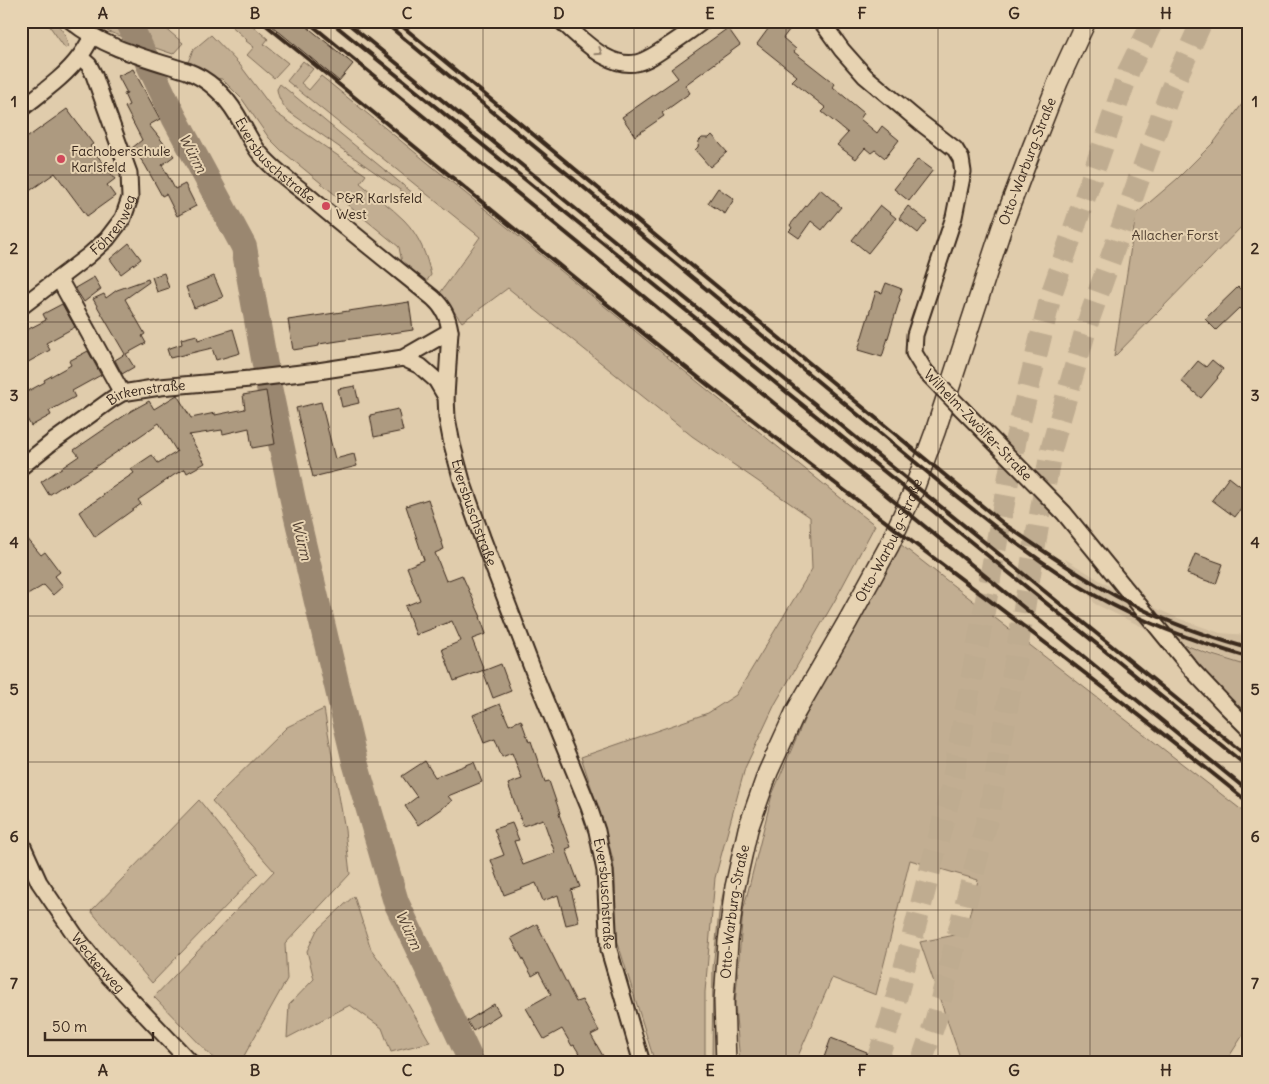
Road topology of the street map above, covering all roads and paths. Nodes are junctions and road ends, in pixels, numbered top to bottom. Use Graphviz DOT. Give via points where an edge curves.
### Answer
graph roads {
  1 [pos="71,21"];
  2 [pos="561,21"];
  3 [pos="703,21"];
  4 [pos="821,21"];
  5 [pos="1086,21"];
  6 [pos="93,36"];
  7 [pos="80,57"];
  8 [pos="21,109"];
  9 [pos="59,279"];
  10 [pos="21,307"];
  11 [pos="450,331"];
  12 [pos="403,358"];
  13 [pos="122,393"];
  14 [pos="446,397"];
  15 [pos="21,468"];
  16 [pos="1248,728"];
  17 [pos="21,842"];
  18 [pos="191,1063"];
  19 [pos="642,1063"];
  20 [pos="726,1063"];
  1 -- 6 [label="street, Eversbuschstraße"];
  2 -- 3 [label="street, one-way" via="604,56 630,64 652,57"];
  4 -- 16 [label="street, Wilhelm-Zwölfer-Straße, bridge" via="865,76 954,149 961,159 963,172 954,217 915,335 914,353 924,372 1064,514 1193,671"];
  5 -- 20 [label="main road, Otto-Warburg-Straße" via="1058,82 1002,227 911,497 889,546 795,713 768,772 748,829 735,886 728,942 724,1001"];
  6 -- 7 [label="street"];
  6 -- 11 [label="street, Eversbuschstraße" via="210,83 234,110 252,143 266,160 439,303"];
  7 -- 8 [label="street"];
  7 -- 9 [label="street, Föhrenweg" via="94,75 126,164 130,198 123,218 107,239"];
  9 -- 10 [label="street, Föhrenweg"];
  9 -- 13 [label="street"];
  11 -- 12 [label="street"];
  11 -- 14 [label="street, Eversbuschstraße"];
  12 -- 13 [label="street, Birkenstraße"];
  12 -- 14 [label="street" via="420,366 436,380"];
  13 -- 15 [label="street, Birkenstraße"];
  14 -- 19 [label="street, Eversbuschstraße" via="448,425 462,481 598,831 605,871 609,950"];
  17 -- 18 [label="street, Weckerweg" via="39,882 75,935 99,966"];
}
